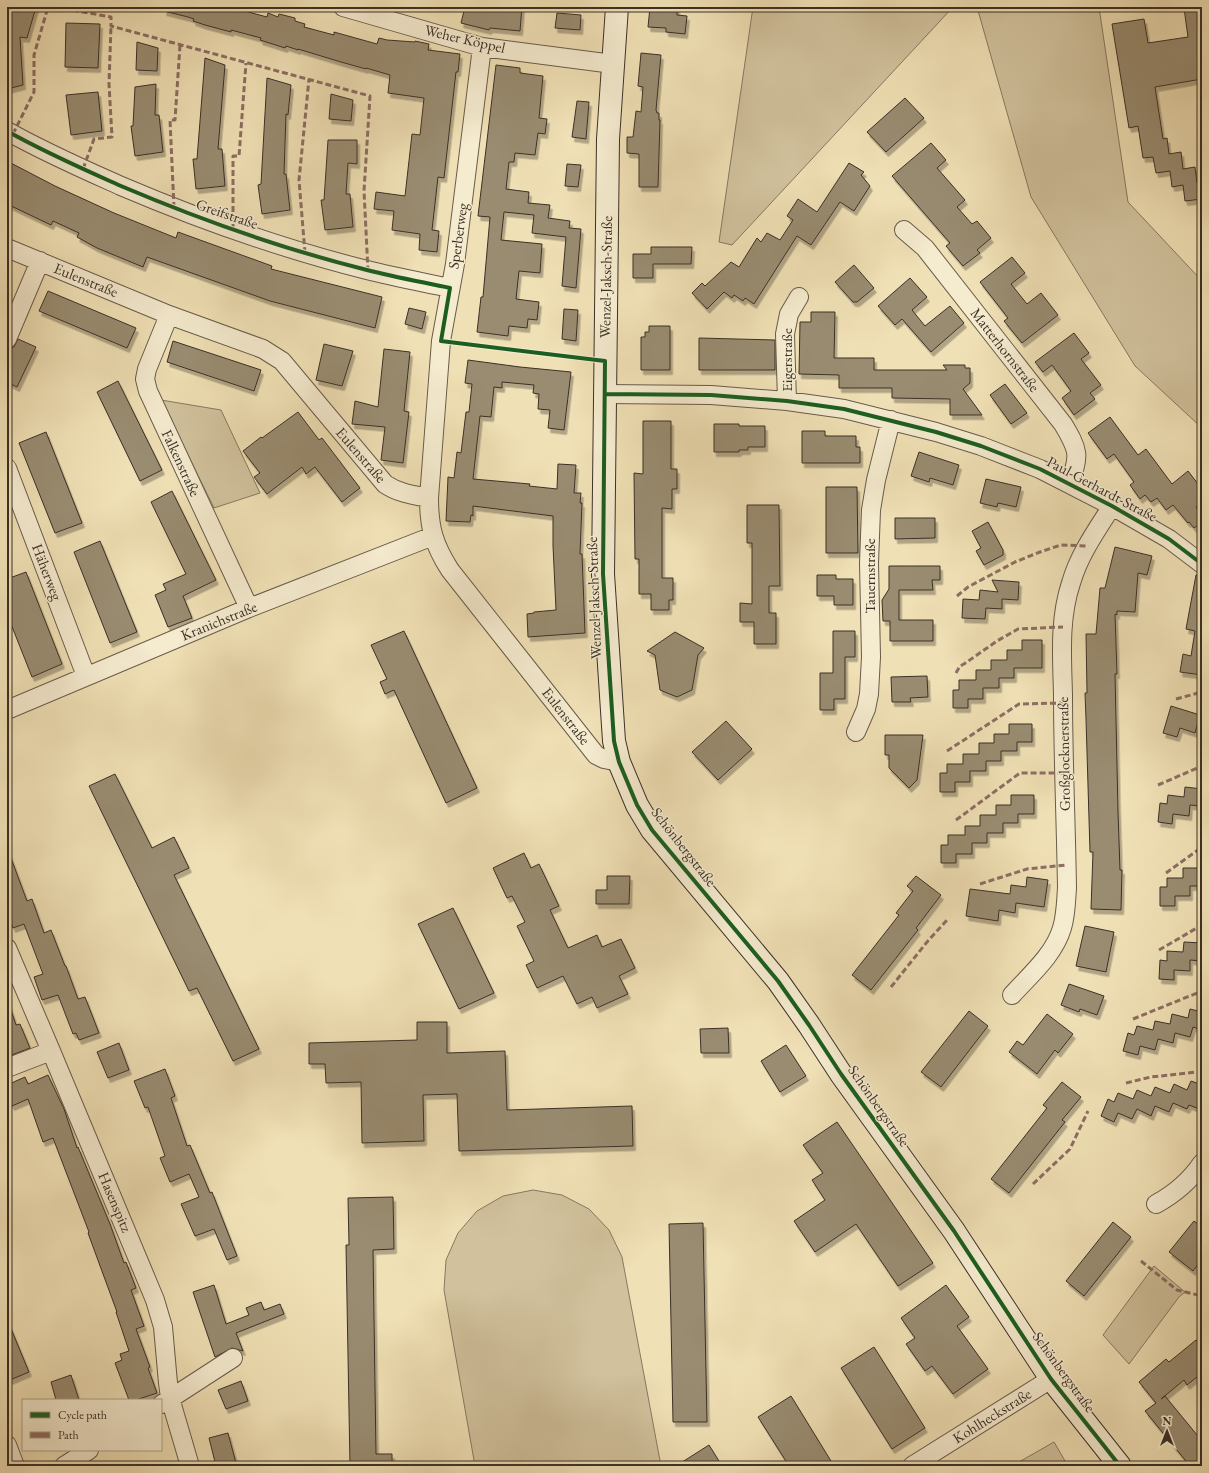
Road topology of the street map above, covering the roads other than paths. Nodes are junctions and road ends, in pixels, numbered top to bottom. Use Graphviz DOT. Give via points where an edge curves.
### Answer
graph roads {
  1 [pos="344,7"];
  2 [pos="617,7"];
  3 [pos="482,47"];
  4 [pos="613,64"];
  5 [pos="7,131"];
  6 [pos="904,230"];
  7 [pos="7,248"];
  8 [pos="40,261"];
  9 [pos="450,288"];
  10 [pos="799,297"];
  11 [pos="169,315"];
  12 [pos="7,339"];
  13 [pos="605,394"];
  14 [pos="787,402"];
  15 [pos="892,420"];
  16 [pos="7,468"];
  17 [pos="1069,483"];
  18 [pos="429,498"];
  19 [pos="1112,506"];
  20 [pos="433,536"];
  21 [pos="1202,564"];
  22 [pos="248,608"];
  23 [pos="86,676"];
  24 [pos="7,710"];
  25 [pos="856,732"];
  26 [pos="619,762"];
  27 [pos="7,948"];
  28 [pos="1012,995"];
  29 [pos="51,1051"];
  30 [pos="7,1068"];
  31 [pos="1202,1163"];
  32 [pos="1156,1204"];
  33 [pos="233,1358"];
  34 [pos="1051,1380"];
  35 [pos="166,1401"];
  36 [pos="7,1445"];
  37 [pos="87,1451"];
  38 [pos="15,1466"];
  39 [pos="64,1466"];
  40 [pos="190,1466"];
  41 [pos="912,1466"];
  42 [pos="1120,1466"];
  1 -- 3 [label="street, Weher Köppel"];
  2 -- 4 [label="street, Wenzel-Jaksch-Straße"];
  3 -- 4 [label="street, Weher Köppel"];
  3 -- 9 [label="street, Sperberweg"];
  4 -- 13 [label="street, Wenzel-Jaksch-Straße" via="608,139"];
  5 -- 9 [label="street, Greifstraße" via="83,169 233,230 368,271"];
  6 -- 17 [label="street, Matterhornstraße" via="925,248 1063,424 1076,448 1075,471"];
  7 -- 8 [label="street, Eulenstraße"];
  8 -- 11 [label="street, Eulenstraße"];
  8 -- 12 [label="street"];
  9 -- 18 [label="street, Sperberweg" via="441,341"];
  10 -- 14 [label="street, Eigerstraße" via="788,314 785,334"];
  11 -- 18 [label="street, Eulenstraße" via="263,349 282,361 385,484 393,490"];
  11 -- 22 [label="street, Falkenstraße" via="147,369 145,379 148,391"];
  13 -- 14 [label="street, Paul-Gerhardt-Straße" via="711,395"];
  13 -- 26 [label="street, Wenzel-Jaksch-Straße" via="603,574 614,741"];
  14 -- 15 [label="street, Paul-Gerhardt-Straße" via="844,409"];
  15 -- 17 [label="street, Paul-Gerhardt-Straße" via="981,446 1040,468"];
  15 -- 25 [label="street, Tauernstraße" via="871,510 870,688 866,709"];
  16 -- 23 [label="street, Häherweg"];
  17 -- 19 [label="street, Paul-Gerhardt-Straße"];
  18 -- 20 [label="street, Eulenstraße" via="429,518"];
  19 -- 21 [label="street, Paul-Gerhardt-Straße" via="1169,539"];
  19 -- 28 [label="street, Großglocknerstraße" via="1077,566 1065,607 1065,916 1062,929 1040,965"];
  20 -- 22 [label="street, Kranichstraße"];
  20 -- 26 [label="street, Eulenstraße" via="439,553 450,570 596,755"];
  22 -- 23 [label="street, Kranichstraße"];
  23 -- 24 [label="street, Kranichstraße"];
  26 -- 34 [label="street, Schönbergstraße" via="637,805 652,830 778,981 841,1074 954,1231"];
  27 -- 29 [label="street, Hasenspitz"];
  29 -- 30 [label="street"];
  29 -- 35 [label="street, Hasenspitz" via="155,1300 163,1327 168,1383"];
  31 -- 32 [label="street" via="1176,1192"];
  33 -- 35 [label="street"];
  34 -- 41 [label="street, Kohlheckstraße"];
  34 -- 42 [label="street, Schönbergstraße"];
  35 -- 40 [label="street, Hasenspitz"];
  36 -- 38 [label="street"];
  37 -- 39 [label="street"];
}
